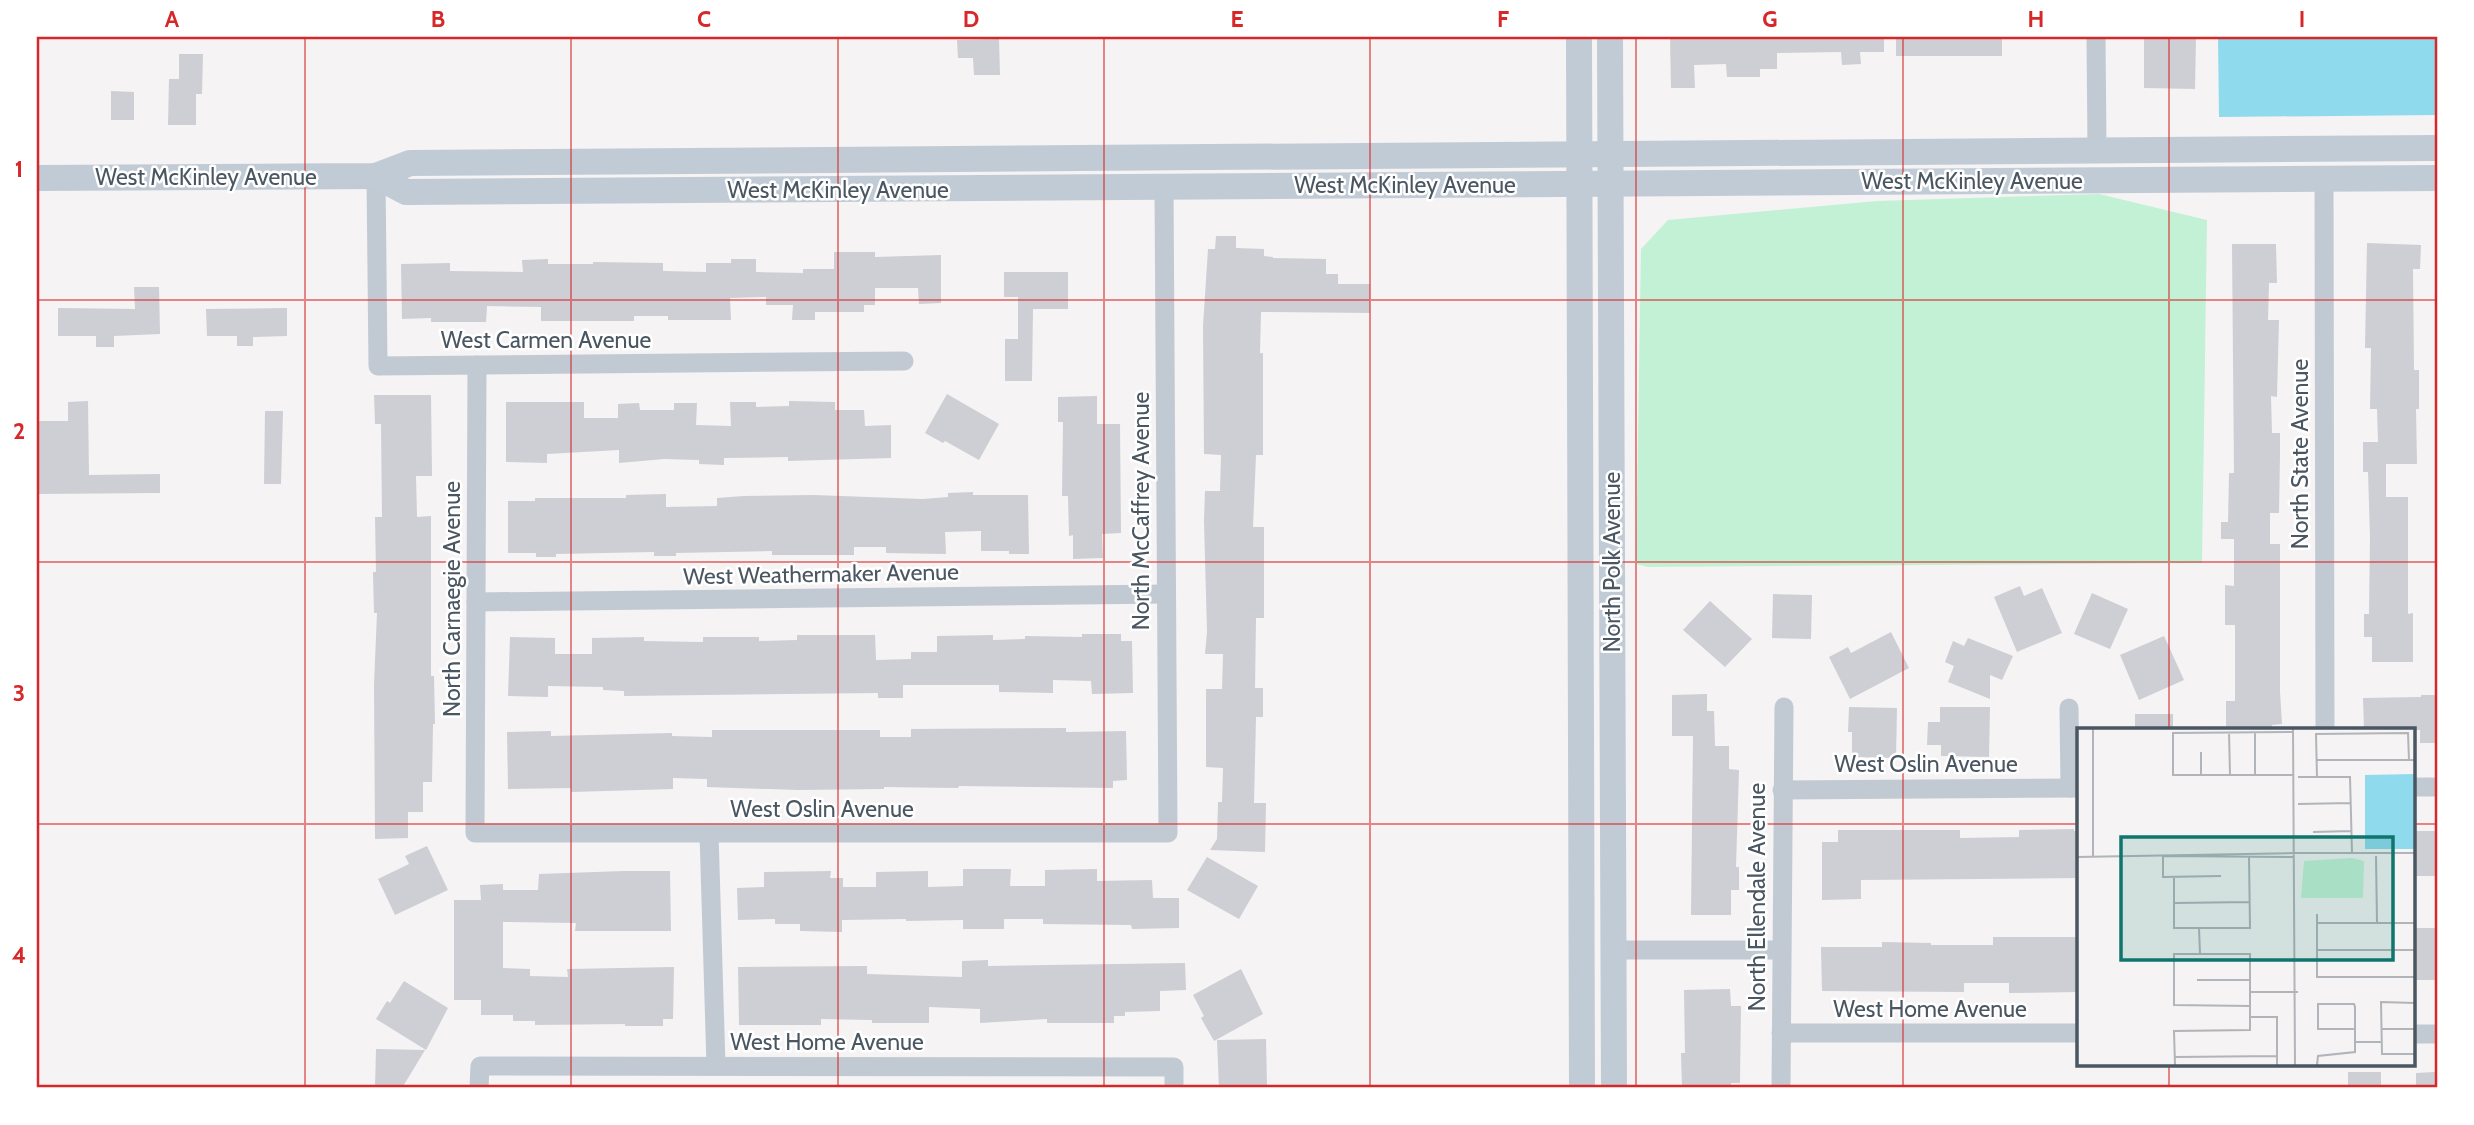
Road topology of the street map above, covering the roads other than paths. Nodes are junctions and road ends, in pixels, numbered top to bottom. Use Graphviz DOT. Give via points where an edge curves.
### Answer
graph roads {
  1 [pos="1579,37"];
  2 [pos="1610,37"];
  3 [pos="2096,37"];
  4 [pos="2437,148"];
  5 [pos="2097,149"];
  6 [pos="1462,153"];
  7 [pos="1580,153"];
  8 [pos="1610,153"];
  9 [pos="2437,162"];
  10 [pos="376,176"];
  11 [pos="37,178"];
  12 [pos="2324,178"];
  13 [pos="2437,178"];
  14 [pos="1580,183"];
  15 [pos="1353,184"];
  16 [pos="1610,184"];
  17 [pos="1164,188"];
  18 [pos="904,361"];
  19 [pos="477,365"];
  20 [pos="1167,594"];
  21 [pos="476,602"];
  22 [pos="1784,707"];
  23 [pos="2069,708"];
  24 [pos="2325,728"];
  25 [pos="1581,752"];
  26 [pos="2414,787"];
  27 [pos="2437,787"];
  28 [pos="2074,788"];
  29 [pos="1782,790"];
  30 [pos="475,833"];
  31 [pos="709,833"];
  32 [pos="1168,833"];
  33 [pos="1614,950"];
  34 [pos="1781,950"];
  35 [pos="1781,1033"];
  36 [pos="2077,1033"];
  37 [pos="2414,1034"];
  38 [pos="2437,1034"];
  39 [pos="716,1066"];
  40 [pos="480,1088"];
  41 [pos="1174,1088"];
  42 [pos="1582,1088"];
  43 [pos="1614,1088"];
  44 [pos="1781,1088"];
  1 -- 7 [label="main road, North Polk Avenue"];
  2 -- 8 [label="main road, North Polk Avenue"];
  3 -- 5 [label="street"];
  4 -- 5 [label="main road, West McKinley Avenue"];
  5 -- 8 [label="main road, West McKinley Avenue"];
  6 -- 7 [label="main road, West McKinley Avenue"];
  6 -- 10 [label="main road, West McKinley Avenue" via="410,163"];
  6 -- 15 [label="main road" via="1365,169 1353,173"];
  7 -- 8 [label="main road, West McKinley Avenue"];
  7 -- 14 [label="main road, North Polk Avenue"];
  8 -- 16 [label="main road, North Polk Avenue"];
  9 -- 12 [label="main road" via="2355,163 2342,165"];
  10 -- 11 [label="main road, West McKinley Avenue"];
  10 -- 17 [label="main road, West McKinley Avenue" via="406,192"];
  10 -- 19 [label="street, West Carmen Avenue" via="378,366"];
  12 -- 13 [label="main road, West McKinley Avenue"];
  12 -- 16 [label="main road, West McKinley Avenue"];
  12 -- 24 [label="street, North State Avenue"];
  14 -- 15 [label="main road, West McKinley Avenue"];
  14 -- 16 [label="main road, West McKinley Avenue"];
  14 -- 25 [label="main road, North Polk Avenue"];
  15 -- 17 [label="main road, West McKinley Avenue"];
  16 -- 33 [label="main road, North Polk Avenue"];
  17 -- 20 [label="street, North McCaffrey Avenue"];
  18 -- 19 [label="street, West Carmen Avenue"];
  19 -- 21 [label="street, North Carnaegie Avenue"];
  20 -- 21 [label="street, West Weathermaker Avenue"];
  20 -- 32 [label="street, North McCaffrey Avenue"];
  21 -- 30 [label="street, North Carnaegie Avenue"];
  22 -- 29 [label="street, North Ellendale Avenue"];
  23 -- 28 [label="street, West Oslin Avenue"];
  25 -- 33 [label="main road" via="1594,776 1595,925"];
  25 -- 42 [label="main road, North Polk Avenue"];
  26 -- 27 [label="street"];
  28 -- 29 [label="street, West Oslin Avenue"];
  29 -- 34 [label="street, North Ellendale Avenue"];
  30 -- 31 [label="street, West Oslin Avenue"];
  31 -- 32 [label="street, West Oslin Avenue"];
  31 -- 39 [label="street"];
  33 -- 34 [label="street"];
  33 -- 43 [label="main road, North Polk Avenue"];
  34 -- 35 [label="street, North Ellendale Avenue"];
  35 -- 36 [label="street, West Home Avenue"];
  35 -- 44 [label="street, North Ellendale Avenue"];
  37 -- 38 [label="street"];
  39 -- 40 [label="street, West Home Avenue" via="480,1066"];
  39 -- 41 [label="street, West Home Avenue" via="1174,1067"];
}
